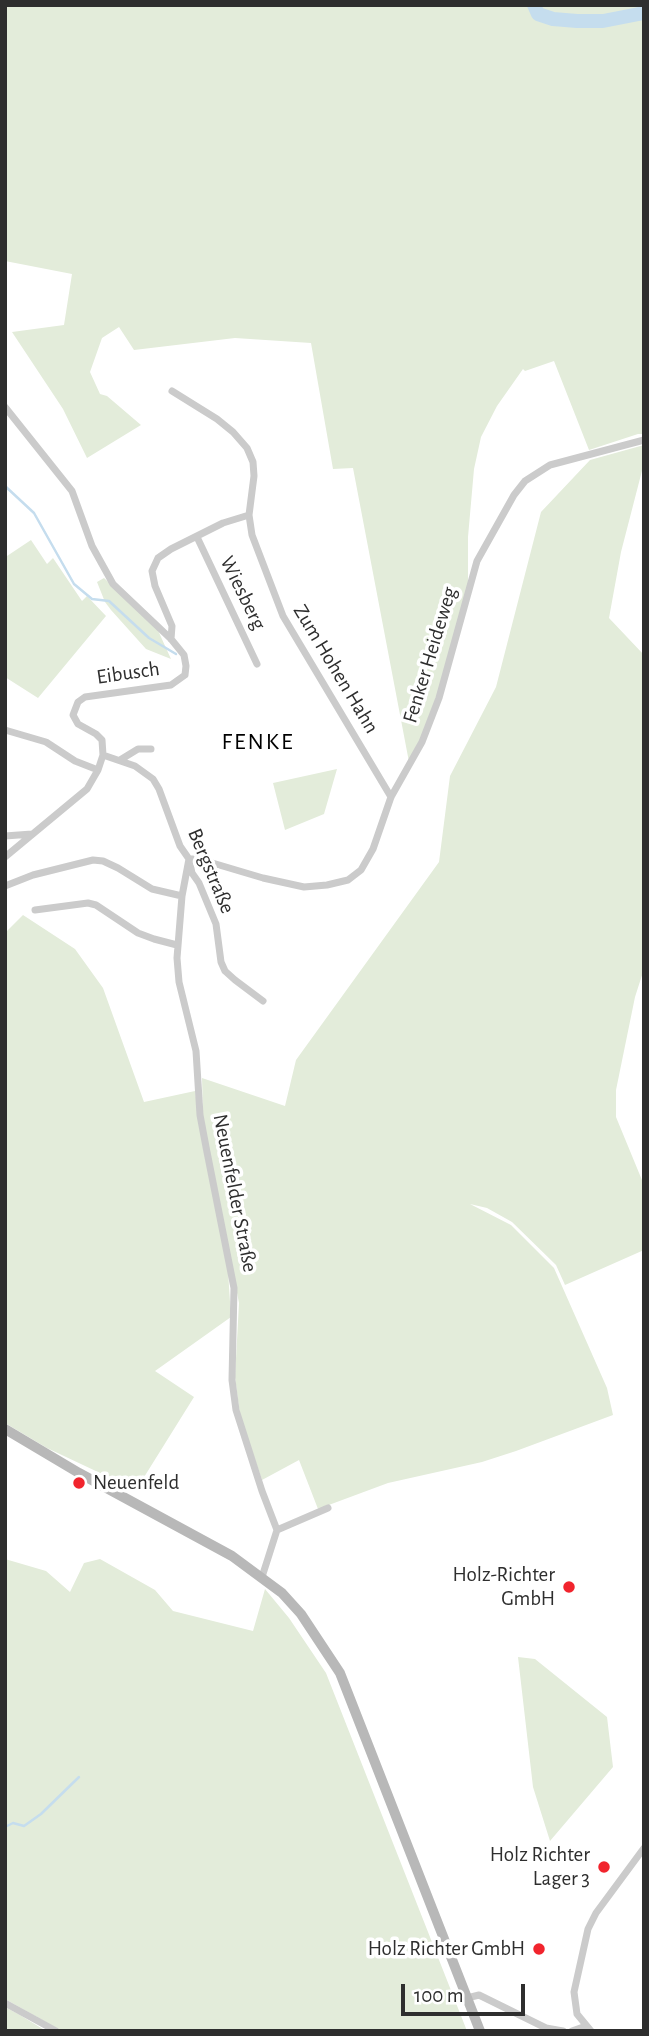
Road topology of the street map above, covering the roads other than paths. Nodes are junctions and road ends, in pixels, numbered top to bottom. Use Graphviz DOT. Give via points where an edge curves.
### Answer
graph roads {
  1 [pos="172,391"];
  2 [pos="5,407"];
  3 [pos="644,440"];
  4 [pos="249,515"];
  5 [pos="197,537"];
  6 [pos="171,639"];
  7 [pos="257,664"];
  8 [pos="5,730"];
  9 [pos="151,749"];
  10 [pos="103,755"];
  11 [pos="120,760"];
  12 [pos="98,770"];
  13 [pos="391,797"];
  14 [pos="32,834"];
  15 [pos="5,836"];
  16 [pos="5,857"];
  17 [pos="189,859"];
  18 [pos="5,886"];
  19 [pos="182,896"];
  20 [pos="35,910"];
  21 [pos="177,945"];
  22 [pos="262,1001"];
  23 [pos="5,1429"];
  24 [pos="328,1508"];
  25 [pos="277,1530"];
  26 [pos="262,1577"];
  27 [pos="644,1848"];
  28 [pos="467,1998"];
  29 [pos="5,2003"];
  30 [pos="588,2029"];
  31 [pos="56,2031"];
  32 [pos="480,2031"];
  33 [pos="563,2031"];
  34 [pos="572,2031"];
  1 -- 4 [label="street, Zum Hohen Hahn" via="217,419 247,448 254,476"];
  2 -- 6 [label="street" via="72,491 92,546 113,584"];
  3 -- 13 [label="street, Fenker Heideweg" via="550,465 525,481 514,495 477,561 439,698 422,742"];
  4 -- 5 [label="street"];
  4 -- 13 [label="street, Zum Hohen Hahn" via="252,535 283,616"];
  5 -- 6 [label="street" via="158,558 152,571 172,626"];
  5 -- 7 [label="street, Wiesberg"];
  6 -- 10 [label="street, Eibusch" via="186,663 185,675 178,682 85,697 74,708 78,724 102,740"];
  8 -- 12 [label="street" via="46,742"];
  9 -- 11 [label="street" via="138,749"];
  10 -- 11 [label="street, Bergstraße"];
  10 -- 12 [label="street"];
  11 -- 17 [label="street, Bergstraße" via="153,779"];
  12 -- 14 [label="street" via="87,789"];
  13 -- 17 [label="street, Fenker Heideweg" via="373,849 361,870 348,880 327,886 294,885"];
  14 -- 15 [label="street"];
  14 -- 16 [label="street"];
  17 -- 19 [label="street, Neuenfelder Straße"];
  17 -- 22 [label="street, Bergstraße" via="216,924 225,971"];
  18 -- 19 [label="street" via="103,860 152,889"];
  19 -- 21 [label="street, Neuenfelder Straße"];
  20 -- 21 [label="street" via="88,903 138,933"];
  21 -- 25 [label="street, Neuenfelder Straße" via="179,982 196,1051 205,1147 234,1288 236,1410"];
  23 -- 26 [label="main road"];
  24 -- 25 [label="street"];
  25 -- 26 [label="street"];
  26 -- 28 [label="main road" via="301,1614 340,1673"];
  27 -- 30 [label="street" via="588,1929 574,1992 577,2014"];
  28 -- 32 [label="main road"];
  28 -- 33 [label="street" via="480,1996 546,2028"];
  29 -- 31 [label="street"];
  30 -- 34 [label="street"];
}
